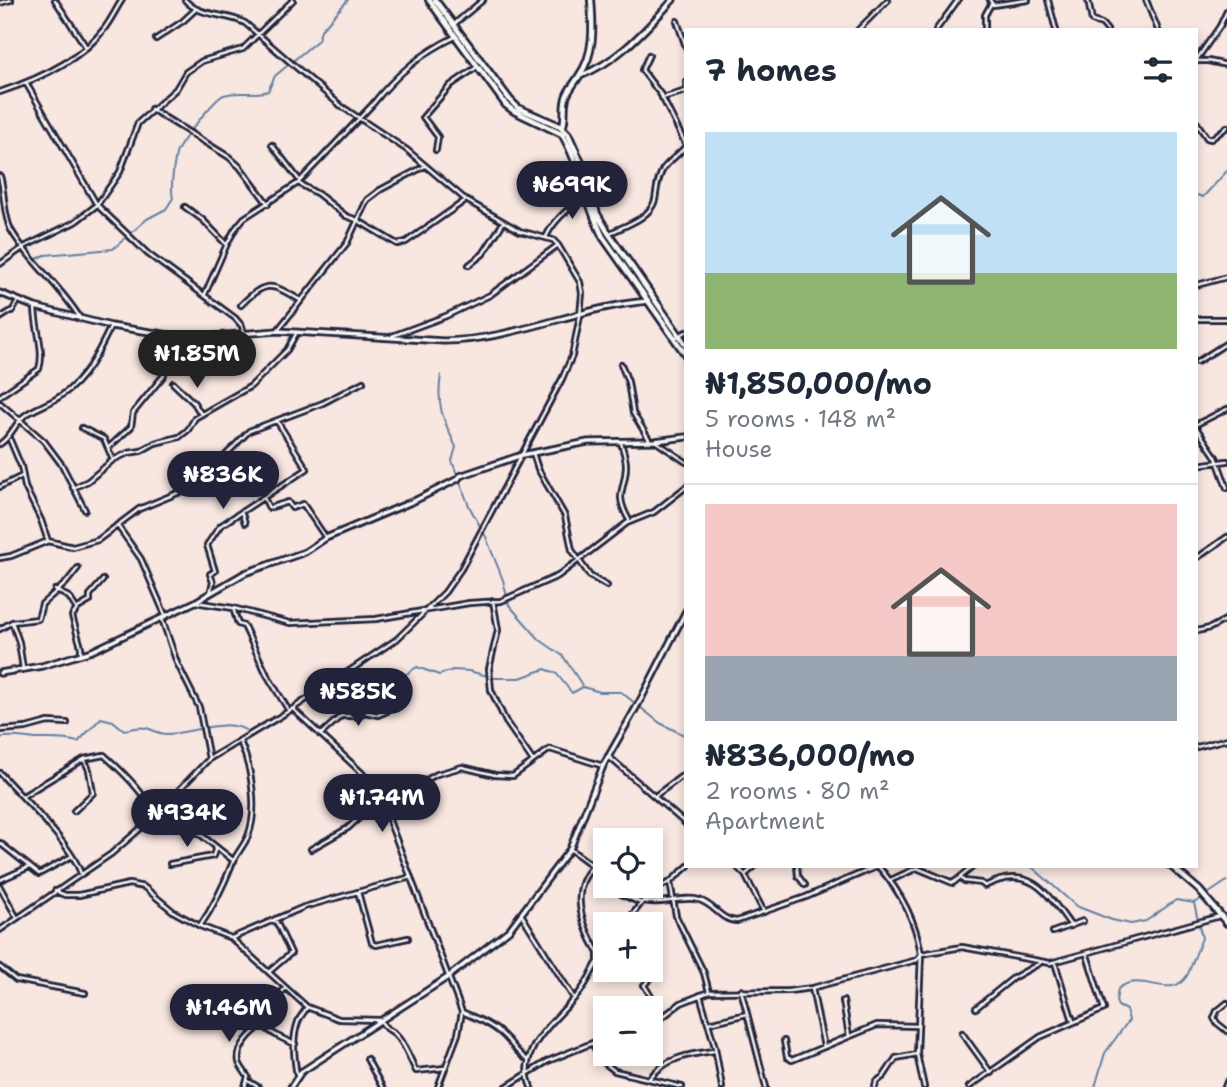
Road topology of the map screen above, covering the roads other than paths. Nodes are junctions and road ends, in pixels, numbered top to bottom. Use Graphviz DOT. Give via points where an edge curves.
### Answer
graph roads {
  1 [pos="10,0"];
  2 [pos="55,0"];
  3 [pos="122,0"];
  4 [pos="185,0"];
  5 [pos="293,0"];
  6 [pos="429,0"];
  7 [pos="435,0"];
  8 [pos="483,0"];
  9 [pos="590,0"];
  10 [pos="673,0"];
  11 [pos="888,0"];
  12 [pos="958,0"];
  13 [pos="1028,0"];
  14 [pos="1048,0"];
  15 [pos="1087,0"];
  16 [pos="1146,0"];
  17 [pos="990,2"];
  18 [pos="0,3"];
  19 [pos="196,9"];
  20 [pos="1227,11"];
  21 [pos="677,21"];
  22 [pos="453,25"];
  23 [pos="860,28"];
  24 [pos="937,28"];
  25 [pos="985,28"];
  26 [pos="1055,28"];
  27 [pos="1105,28"];
  28 [pos="1157,28"];
  29 [pos="258,33"];
  30 [pos="455,37"];
  31 [pos="156,39"];
  32 [pos="684,41"];
  33 [pos="86,47"];
  34 [pos="471,54"];
  35 [pos="649,55"];
  36 [pos="1198,59"];
  37 [pos="1198,60"];
  38 [pos="1227,65"];
  39 [pos="478,67"];
  40 [pos="580,76"];
  41 [pos="26,83"];
  42 [pos="684,91"];
  43 [pos="0,92"];
  44 [pos="662,98"];
  45 [pos="151,109"];
  46 [pos="359,119"];
  47 [pos="1198,124"];
  48 [pos="1227,127"];
  49 [pos="560,129"];
  50 [pos="684,142"];
  51 [pos="272,145"];
  52 [pos="684,148"];
  53 [pos="436,150"];
  54 [pos="425,166"];
  55 [pos="0,176"];
  56 [pos="299,182"];
  57 [pos="586,195"];
  58 [pos="466,200"];
  59 [pos="268,204"];
  60 [pos="97,205"];
  61 [pos="185,206"];
  62 [pos="357,220"];
  63 [pos="503,223"];
  64 [pos="606,235"];
  65 [pos="546,236"];
  66 [pos="227,244"];
  67 [pos="558,245"];
  68 [pos="24,247"];
  69 [pos="0,264"];
  70 [pos="469,265"];
  71 [pos="1227,277"];
  72 [pos="1198,285"];
  73 [pos="0,293"];
  74 [pos="205,295"];
  75 [pos="19,300"];
  76 [pos="300,300"];
  77 [pos="650,301"];
  78 [pos="241,304"];
  79 [pos="35,307"];
  80 [pos="660,312"];
  81 [pos="580,316"];
  82 [pos="0,318"];
  83 [pos="80,318"];
  84 [pos="1198,319"];
  85 [pos="1227,319"];
  86 [pos="111,326"];
  87 [pos="277,331"];
  88 [pos="297,332"];
  89 [pos="244,333"];
  90 [pos="684,333"];
  91 [pos="392,336"];
  92 [pos="180,337"];
  93 [pos="678,337"];
  94 [pos="684,343"];
  95 [pos="1227,343"];
  96 [pos="147,344"];
  97 [pos="684,350"];
  98 [pos="1198,361"];
  99 [pos="621,363"];
  100 [pos="163,366"];
  101 [pos="363,382"];
  102 [pos="173,383"];
  103 [pos="0,396"];
  104 [pos="0,403"];
  105 [pos="1227,410"];
  106 [pos="201,414"];
  107 [pos="20,420"];
  108 [pos="277,421"];
  109 [pos="1198,424"];
  110 [pos="82,428"];
  111 [pos="1198,430"];
  112 [pos="684,437"];
  113 [pos="9,439"];
  114 [pos="652,441"];
  115 [pos="621,443"];
  116 [pos="0,444"];
  117 [pos="108,448"];
  118 [pos="533,453"];
  119 [pos="522,455"];
  120 [pos="113,460"];
  121 [pos="684,461"];
  122 [pos="1227,461"];
  123 [pos="1218,462"];
  124 [pos="1198,465"];
  125 [pos="22,476"];
  126 [pos="0,487"];
  127 [pos="73,488"];
  128 [pos="1227,488"];
  129 [pos="684,489"];
  130 [pos="264,498"];
  131 [pos="85,510"];
  132 [pos="242,514"];
  133 [pos="629,521"];
  134 [pos="245,523"];
  135 [pos="117,525"];
  136 [pos="1227,537"];
  137 [pos="326,538"];
  138 [pos="48,541"];
  139 [pos="1198,557"];
  140 [pos="0,558"];
  141 [pos="580,561"];
  142 [pos="78,568"];
  143 [pos="103,580"];
  144 [pos="607,586"];
  145 [pos="55,590"];
  146 [pos="210,593"];
  147 [pos="493,601"];
  148 [pos="195,602"];
  149 [pos="233,608"];
  150 [pos="77,609"];
  151 [pos="428,610"];
  152 [pos="684,615"];
  153 [pos="164,618"];
  154 [pos="1227,618"];
  155 [pos="12,622"];
  156 [pos="0,629"];
  157 [pos="1198,631"];
  158 [pos="81,654"];
  159 [pos="23,669"];
  160 [pos="0,673"];
  161 [pos="291,710"];
  162 [pos="387,711"];
  163 [pos="66,723"];
  164 [pos="0,730"];
  165 [pos="320,734"];
  166 [pos="1227,739"];
  167 [pos="239,740"];
  168 [pos="1198,747"];
  169 [pos="608,756"];
  170 [pos="84,759"];
  171 [pos="209,760"];
  172 [pos="533,761"];
  173 [pos="603,766"];
  174 [pos="0,773"];
  175 [pos="684,774"];
  176 [pos="23,796"];
  177 [pos="654,797"];
  178 [pos="386,803"];
  179 [pos="160,809"];
  180 [pos="74,811"];
  181 [pos="155,814"];
  182 [pos="684,822"];
  183 [pos="0,843"];
  184 [pos="216,847"];
  185 [pos="311,849"];
  186 [pos="570,849"];
  187 [pos="72,856"];
  188 [pos="234,860"];
  189 [pos="170,864"];
  190 [pos="593,866"];
  191 [pos="29,867"];
  192 [pos="686,868"];
  193 [pos="738,868"];
  194 [pos="753,868"];
  195 [pos="797,868"];
  196 [pos="873,868"];
  197 [pos="880,868"];
  198 [pos="972,868"];
  199 [pos="1173,868"];
  200 [pos="81,874"];
  201 [pos="745,875"];
  202 [pos="411,877"];
  203 [pos="961,878"];
  204 [pos="0,880"];
  205 [pos="891,880"];
  206 [pos="670,882"];
  207 [pos="806,885"];
  208 [pos="0,887"];
  209 [pos="55,891"];
  210 [pos="358,892"];
  211 [pos="632,898"];
  212 [pos="642,902"];
  213 [pos="673,902"];
  214 [pos="634,912"];
  215 [pos="764,912"];
  216 [pos="521,914"];
  217 [pos="1220,915"];
  218 [pos="17,918"];
  219 [pos="275,919"];
  220 [pos="1083,921"];
  221 [pos="1227,923"];
  222 [pos="200,926"];
  223 [pos="1070,926"];
  224 [pos="0,930"];
  225 [pos="1053,932"];
  226 [pos="232,938"];
  227 [pos="408,938"];
  228 [pos="593,942"];
  229 [pos="922,954"];
  230 [pos="1086,954"];
  231 [pos="1055,962"];
  232 [pos="1040,963"];
  233 [pos="0,967"];
  234 [pos="593,969"];
  235 [pos="270,971"];
  236 [pos="448,976"];
  237 [pos="286,988"];
  238 [pos="812,988"];
  239 [pos="741,990"];
  240 [pos="709,992"];
  241 [pos="85,993"];
  242 [pos="232,993"];
  243 [pos="701,995"];
  244 [pos="574,998"];
  245 [pos="272,1001"];
  246 [pos="843,1001"];
  247 [pos="1227,1003"];
  248 [pos="307,1007"];
  249 [pos="976,1008"];
  250 [pos="462,1012"];
  251 [pos="747,1014"];
  252 [pos="663,1016"];
  253 [pos="380,1020"];
  254 [pos="1073,1021"];
  255 [pos="709,1023"];
  256 [pos="263,1025"];
  257 [pos="918,1026"];
  258 [pos="1227,1031"];
  259 [pos="962,1033"];
  260 [pos="849,1037"];
  261 [pos="784,1041"];
  262 [pos="592,1043"];
  263 [pos="295,1045"];
  264 [pos="825,1047"];
  265 [pos="716,1051"];
  266 [pos="917,1054"];
  267 [pos="367,1059"];
  268 [pos="528,1060"];
  269 [pos="445,1068"];
  270 [pos="991,1073"];
  271 [pos="297,1075"];
  272 [pos="526,1076"];
  273 [pos="649,1079"];
  274 [pos="248,1081"];
  275 [pos="245,1087"];
  276 [pos="258,1087"];
  277 [pos="290,1087"];
  278 [pos="382,1087"];
  279 [pos="438,1087"];
  280 [pos="506,1087"];
  281 [pos="531,1087"];
  282 [pos="682,1087"];
  283 [pos="722,1087"];
  284 [pos="766,1087"];
  285 [pos="875,1087"];
  286 [pos="924,1087"];
  287 [pos="970,1087"];
  1 -- 18 [label="street"];
  2 -- 33 [label="street"];
  3 -- 33 [label="street"];
  4 -- 19 [label="street"];
  5 -- 29 [label="street"];
  6 -- 30 [label="main road"];
  7 -- 22 [label="main road"];
  8 -- 22 [label="street"];
  9 -- 40 [label="main road" via="590,53"];
  10 -- 40 [label="street" via="620,54"];
  11 -- 23 [label="street"];
  12 -- 24 [label="street"];
  13 -- 17 [label="street"];
  14 -- 26 [label="street"];
  15 -- 27 [label="street" via="1091,21"];
  16 -- 28 [label="street"];
  17 -- 25 [label="street"];
  19 -- 29 [label="street" via="238,19"];
  19 -- 31 [label="street"];
  20 -- 36 [label="street"];
  21 -- 32 [label="street"];
  22 -- 34 [label="main road"];
  29 -- 45 [label="street" via="243,49 196,64 176,89"];
  29 -- 46 [label="street"];
  30 -- 34 [label="main road"];
  30 -- 46 [label="street" via="421,56"];
  33 -- 41 [label="street"];
  34 -- 39 [label="main road"];
  34 -- 49 [label="main road" via="514,104"];
  35 -- 44 [label="street" via="642,70"];
  37 -- 38 [label="street"];
  39 -- 49 [label="main road" via="510,109"];
  39 -- 53 [label="street" via="451,85 423,117 438,137"];
  40 -- 49 [label="main road" via="567,96"];
  41 -- 43 [label="street"];
  41 -- 60 [label="street"];
  42 -- 44 [label="street"];
  44 -- 50 [label="street"];
  45 -- 59 [label="street" via="240,167"];
  45 -- 60 [label="street" via="138,123 120,172"];
  46 -- 54 [label="street"];
  46 -- 56 [label="street"];
  47 -- 48 [label="street" via="1211,139"];
  49 -- 57 [label="main road"];
  49 -- 64 [label="main road" via="571,138"];
  51 -- 56 [label="street"];
  52 -- 64 [label="street" via="663,170 655,185 652,208"];
  54 -- 58 [label="street"];
  54 -- 62 [label="street" via="380,190 363,204"];
  55 -- 68 [label="street" via="9,225"];
  56 -- 59 [label="street"];
  56 -- 62 [label="street"];
  57 -- 64 [label="main road" via="592,215"];
  57 -- 65 [label="street" via="562,214"];
  58 -- 62 [label="street" via="402,244"];
  58 -- 63 [label="street"];
  59 -- 66 [label="street" via="244,218"];
  60 -- 68 [label="street" via="75,222"];
  60 -- 74 [label="street" via="125,234"];
  61 -- 66 [label="street"];
  62 -- 76 [label="street" via="347,243"];
  63 -- 65 [label="street"];
  63 -- 70 [label="street" via="483,254"];
  64 -- 77 [label="main road"];
  64 -- 80 [label="main road"];
  65 -- 67 [label="street"];
  66 -- 74 [label="street"];
  67 -- 81 [label="street" via="582,286"];
  67 -- 91 [label="street" via="490,295"];
  68 -- 69 [label="street"];
  68 -- 83 [label="street"];
  71 -- 72 [label="street"];
  73 -- 75 [label="street"];
  74 -- 89 [label="street" via="240,322"];
  75 -- 79 [label="street"];
  75 -- 82 [label="street"];
  76 -- 78 [label="street" via="266,286"];
  76 -- 87 [label="street"];
  77 -- 80 [label="main road"];
  77 -- 81 [label="street" via="605,307"];
  79 -- 83 [label="street"];
  79 -- 103 [label="street" via="39,369"];
  80 -- 93 [label="main road"];
  81 -- 91 [label="street" via="468,340"];
  81 -- 119 [label="street" via="572,356"];
  83 -- 86 [label="street"];
  84 -- 85 [label="street"];
  86 -- 92 [label="street"];
  86 -- 107 [label="street" via="93,361 70,388"];
  87 -- 88 [label="street"];
  87 -- 89 [label="street"];
  88 -- 91 [label="street"];
  88 -- 106 [label="street" via="263,376"];
  89 -- 92 [label="street"];
  90 -- 93 [label="street"];
  92 -- 100 [label="street" via="177,350"];
  93 -- 94 [label="main road"];
  93 -- 97 [label="main road"];
  95 -- 98 [label="street"];
  96 -- 100 [label="street"];
  99 -- 114 [label="street" via="634,415"];
  100 -- 117 [label="street" via="164,375 133,413 131,427"];
  101 -- 108 [label="street"];
  102 -- 106 [label="street"];
  104 -- 107 [label="street"];
  105 -- 109 [label="street"];
  106 -- 120 [label="street" via="179,437"];
  107 -- 113 [label="street"];
  107 -- 127 [label="street" via="56,457"];
  108 -- 130 [label="street" via="307,469"];
  108 -- 135 [label="street" via="249,431 184,490 152,502"];
  110 -- 117 [label="street" via="101,436"];
  111 -- 123 [label="street"];
  112 -- 114 [label="street"];
  113 -- 116 [label="street"];
  113 -- 125 [label="street"];
  114 -- 115 [label="street"];
  114 -- 121 [label="street"];
  115 -- 118 [label="street" via="599,441"];
  115 -- 133 [label="street" via="626,467 621,494"];
  117 -- 120 [label="street"];
  118 -- 119 [label="street"];
  118 -- 141 [label="street" via="561,508 571,547"];
  119 -- 137 [label="street"];
  119 -- 151 [label="street" via="456,577"];
  120 -- 127 [label="street"];
  122 -- 123 [label="street"];
  123 -- 124 [label="street"];
  123 -- 128 [label="street"];
  125 -- 126 [label="street"];
  125 -- 138 [label="street"];
  127 -- 131 [label="street"];
  129 -- 133 [label="street" via="653,512"];
  130 -- 132 [label="street"];
  130 -- 137 [label="street" via="269,508 288,502 292,508 303,504"];
  132 -- 134 [label="street"];
  132 -- 146 [label="street" via="220,526 207,545 215,571 210,573"];
  133 -- 141 [label="street"];
  135 -- 138 [label="street" via="98,540 77,547"];
  135 -- 153 [label="street" via="141,559"];
  136 -- 139 [label="street"];
  137 -- 146 [label="street" via="305,552 245,573"];
  138 -- 140 [label="street"];
  141 -- 144 [label="street" via="590,576"];
  141 -- 147 [label="street" via="522,593"];
  142 -- 145 [label="street"];
  143 -- 150 [label="street" via="90,594 90,601"];
  145 -- 150 [label="street" via="69,597"];
  145 -- 155 [label="street" via="41,606 38,619"];
  146 -- 148 [label="street"];
  147 -- 151 [label="street"];
  147 -- 172 [label="street" via="498,630 488,668 491,690"];
  148 -- 149 [label="street"];
  148 -- 153 [label="street"];
  149 -- 151 [label="street" via="290,623 376,619"];
  149 -- 161 [label="street" via="238,624 244,626 267,675"];
  150 -- 158 [label="street" via="72,617"];
  151 -- 161 [label="street" via="397,639"];
  152 -- 169 [label="street"];
  153 -- 158 [label="street"];
  153 -- 171 [label="street" via="177,663 199,707"];
  154 -- 157 [label="street"];
  155 -- 156 [label="street"];
  155 -- 159 [label="street"];
  158 -- 159 [label="street"];
  159 -- 160 [label="street"];
  161 -- 165 [label="street"];
  161 -- 167 [label="street"];
  162 -- 165 [label="street" via="341,716"];
  163 -- 164 [label="street"];
  165 -- 178 [label="street"];
  166 -- 168 [label="street"];
  167 -- 171 [label="street"];
  167 -- 188 [label="street" via="250,766 252,814 248,835"];
  169 -- 173 [label="street"];
  169 -- 177 [label="street"];
  170 -- 176 [label="street"];
  170 -- 180 [label="street" via="93,793"];
  170 -- 181 [label="street" via="104,755 135,783"];
  171 -- 179 [label="street"];
  172 -- 173 [label="street" via="554,749"];
  172 -- 178 [label="street" via="513,776 453,768"];
  173 -- 186 [label="street"];
  174 -- 176 [label="street"];
  175 -- 177 [label="street"];
  176 -- 187 [label="street"];
  177 -- 182 [label="street"];
  178 -- 185 [label="street"];
  178 -- 202 [label="street"];
  179 -- 181 [label="street"];
  179 -- 184 [label="street"];
  181 -- 200 [label="street"];
  183 -- 191 [label="street"];
  184 -- 188 [label="street"];
  184 -- 189 [label="street" via="213,856"];
  186 -- 190 [label="street"];
  186 -- 216 [label="street"];
  187 -- 191 [label="street" via="41,874"];
  187 -- 200 [label="street"];
  188 -- 222 [label="street"];
  190 -- 228 [label="street" via="582,878 579,905"];
  191 -- 204 [label="street"];
  192 -- 206 [label="street"];
  193 -- 201 [label="street"];
  194 -- 201 [label="street"];
  195 -- 207 [label="street"];
  196 -- 215 [label="street"];
  197 -- 205 [label="street"];
  198 -- 203 [label="street"];
  199 -- 217 [label="main road"];
  200 -- 209 [label="street"];
  201 -- 215 [label="street"];
  202 -- 210 [label="street"];
  202 -- 236 [label="street"];
  203 -- 205 [label="street" via="953,883 917,868"];
  203 -- 223 [label="street" via="985,886 1003,877 1031,881"];
  205 -- 229 [label="street" via="915,924"];
  206 -- 212 [label="street"];
  206 -- 213 [label="street"];
  208 -- 218 [label="street"];
  209 -- 218 [label="street"];
  209 -- 222 [label="street" via="79,895 139,885"];
  210 -- 219 [label="street"];
  210 -- 227 [label="street" via="372,943"];
  211 -- 212 [label="street"];
  212 -- 213 [label="street"];
  212 -- 214 [label="street"];
  213 -- 215 [label="street" via="699,900 732,921"];
  213 -- 240 [label="street"];
  216 -- 236 [label="street" via="499,940"];
  216 -- 244 [label="street"];
  217 -- 221 [label="main road"];
  217 -- 230 [label="street"];
  218 -- 224 [label="street"];
  219 -- 226 [label="street"];
  219 -- 235 [label="street" via="291,953"];
  220 -- 223 [label="street"];
  222 -- 226 [label="street"];
  223 -- 225 [label="street"];
  226 -- 235 [label="street"];
  229 -- 232 [label="street" via="962,947"];
  229 -- 238 [label="street" via="917,960"];
  229 -- 257 [label="street"];
  230 -- 231 [label="street"];
  230 -- 254 [label="street" via="1104,1009"];
  231 -- 232 [label="street"];
  231 -- 254 [label="street"];
  232 -- 249 [label="street"];
  233 -- 241 [label="street" via="16,980"];
  234 -- 244 [label="street"];
  235 -- 237 [label="street"];
  236 -- 250 [label="street"];
  236 -- 253 [label="street"];
  237 -- 245 [label="street"];
  237 -- 248 [label="street"];
  238 -- 239 [label="street"];
  238 -- 264 [label="street"];
  239 -- 240 [label="street"];
  239 -- 251 [label="street"];
  240 -- 243 [label="street"];
  242 -- 256 [label="street" via="245,998"];
  243 -- 252 [label="street"];
  243 -- 255 [label="street"];
  244 -- 268 [label="street" via="553,1020"];
  246 -- 260 [label="street"];
  247 -- 258 [label="street" via="1214,1018"];
  248 -- 253 [label="street" via="339,1019"];
  248 -- 263 [label="street" via="298,1023"];
  250 -- 268 [label="street" via="492,1026"];
  250 -- 269 [label="street"];
  251 -- 255 [label="street"];
  251 -- 284 [label="street"];
  253 -- 269 [label="street" via="386,1030 396,1034 416,1071"];
  253 -- 271 [label="street"];
  254 -- 270 [label="street" via="1040,1037"];
  255 -- 265 [label="street"];
  256 -- 263 [label="street"];
  256 -- 274 [label="street" via="240,1049 239,1062"];
  257 -- 260 [label="street" via="877,1025"];
  257 -- 266 [label="street"];
  259 -- 270 [label="street"];
  260 -- 264 [label="street"];
  261 -- 264 [label="street" via="790,1060"];
  262 -- 272 [label="street" via="548,1061"];
  262 -- 273 [label="street" via="602,1061 615,1071"];
  263 -- 271 [label="street"];
  265 -- 273 [label="street" via="678,1058"];
  265 -- 283 [label="street"];
  266 -- 285 [label="street" via="896,1058"];
  266 -- 286 [label="street"];
  267 -- 278 [label="street"];
  268 -- 272 [label="street"];
  269 -- 279 [label="street"];
  270 -- 287 [label="street"];
  271 -- 277 [label="street"];
  272 -- 280 [label="street"];
  272 -- 281 [label="street"];
  273 -- 282 [label="street"];
  274 -- 275 [label="street"];
  274 -- 276 [label="street"];
}
